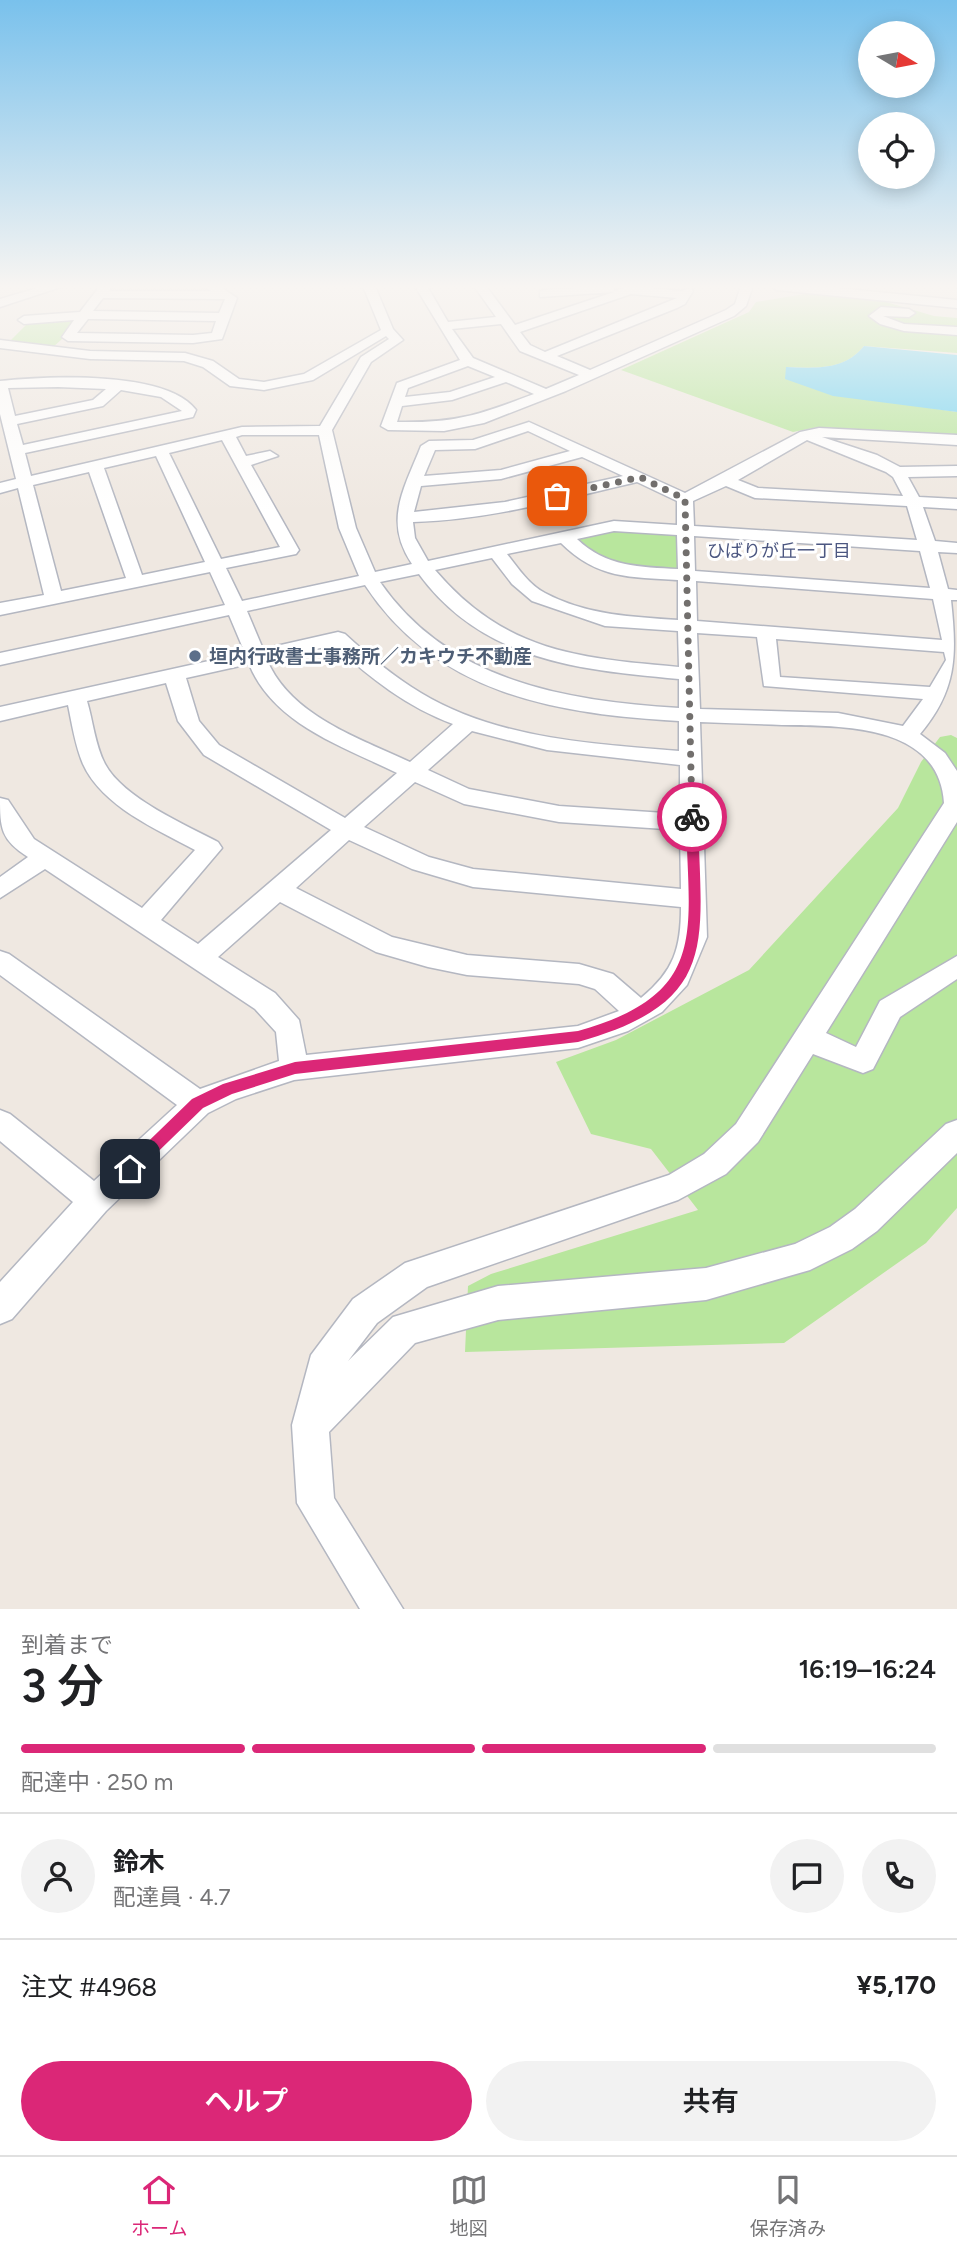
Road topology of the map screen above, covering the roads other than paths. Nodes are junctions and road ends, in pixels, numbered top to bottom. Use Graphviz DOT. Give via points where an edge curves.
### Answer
graph roads {
  1 [pos="198,361"];
  2 [pos="335,361"];
  3 [pos="365,361"];
  4 [pos="468,361"];
  5 [pos="553,361"];
  6 [pos="622,361"];
  7 [pos="591,375"];
  8 [pos="505,378"];
  9 [pos="0,385"];
  10 [pos="116,387"];
  11 [pos="546,394"];
  12 [pos="396,401"];
  13 [pos="501,413"];
  14 [pos="10,421"];
  15 [pos="529,426"];
  16 [pos="325,430"];
  17 [pos="226,435"];
  18 [pos="805,435"];
  19 [pos="957,440"];
  20 [pos="19,450"];
  21 [pos="160,450"];
  22 [pos="583,452"];
  23 [pos="270,456"];
  24 [pos="242,462"];
  25 [pos="95,466"];
  26 [pos="957,471"];
  27 [pos="897,472"];
  28 [pos="640,477"];
  29 [pos="726,480"];
  30 [pos="415,481"];
  31 [pos="26,484"];
  32 [pos="0,488"];
  33 [pos="685,499"];
  34 [pos="914,502"];
  35 [pos="957,505"];
  36 [pos="405,517"];
  37 [pos="685,531"];
  38 [pos="565,537"];
  39 [pos="926,546"];
  40 [pos="957,548"];
  41 [pos="496,551"];
  42 [pos="215,565"];
  43 [pos="423,567"];
  44 [pos="687,577"];
  45 [pos="369,580"];
  46 [pos="136,582"];
  47 [pos="948,595"];
  48 [pos="54,598"];
  49 [pos="236,608"];
  50 [pos="0,609"];
  51 [pos="688,628"];
  52 [pos="766,633"];
  53 [pos="956,653"];
  54 [pos="254,656"];
  55 [pos="0,659"];
  56 [pos="689,674"];
  57 [pos="175,676"];
  58 [pos="934,694"];
  59 [pos="76,698"];
  60 [pos="0,714"];
  61 [pos="690,715"];
  62 [pos="469,722"];
  63 [pos="907,735"];
  64 [pos="691,759"];
  65 [pos="413,772"];
  66 [pos="0,806"];
  67 [pos="692,823"];
  68 [pos="349,828"];
  69 [pos="44,858"];
  70 [pos="0,888"];
  71 [pos="279,890"];
  72 [pos="694,899"];
  73 [pos="144,922"];
  74 [pos="199,959"];
  75 [pos="0,961"];
  76 [pos="957,966"];
  77 [pos="640,1013"];
  78 [pos="809,1038"];
  79 [pos="295,1068"];
  80 [pos="198,1104"];
  81 [pos="0,1123"];
  82 [pos="957,1133"];
  83 [pos="95,1201"];
  84 [pos="0,1307"];
  85 [pos="310,1425"];
  86 [pos="383,1609"];
  1 -- 2 [label="street" via="235,383 264,386 308,377"];
  3 -- 16 [label="street"];
  4 -- 8 [label="street"];
  4 -- 12 [label="street" via="402,386"];
  5 -- 7 [label="street"];
  6 -- 7 [label="street"];
  7 -- 11 [label="street"];
  8 -- 11 [label="street"];
  8 -- 12 [label="street" via="430,402"];
  9 -- 10 [label="street"];
  9 -- 14 [label="street"];
  10 -- 14 [label="street" via="98,403"];
  10 -- 20 [label="street" via="160,392 184,404 188,414"];
  11 -- 13 [label="street"];
  12 -- 13 [label="street" via="388,426 444,427"];
  13 -- 15 [label="street"];
  14 -- 20 [label="street"];
  15 -- 22 [label="street"];
  15 -- 30 [label="street" via="475,444 429,446"];
  16 -- 17 [label="street"];
  16 -- 45 [label="street" via="347,534"];
  17 -- 21 [label="street"];
  17 -- 24 [label="street"];
  18 -- 19 [label="street"];
  18 -- 27 [label="street"];
  18 -- 29 [label="street"];
  20 -- 31 [label="street"];
  21 -- 25 [label="street"];
  21 -- 42 [label="street"];
  22 -- 28 [label="street"];
  22 -- 30 [label="street" via="464,480"];
  23 -- 24 [label="street"];
  24 -- 42 [label="street" via="290,550"];
  25 -- 31 [label="street"];
  25 -- 46 [label="street"];
  26 -- 27 [label="street"];
  27 -- 34 [label="street"];
  28 -- 33 [label="street"];
  28 -- 36 [label="street" via="505,507"];
  29 -- 33 [label="street"];
  29 -- 34 [label="street" via="755,493"];
  30 -- 36 [label="street"];
  31 -- 32 [label="street"];
  31 -- 48 [label="street"];
  33 -- 37 [label="street"];
  34 -- 35 [label="street"];
  34 -- 39 [label="street"];
  36 -- 43 [label="street" via="405,536"];
  37 -- 38 [label="street" via="614,526"];
  37 -- 39 [label="street"];
  37 -- 44 [label="street"];
  38 -- 41 [label="street"];
  38 -- 44 [label="street" via="582,554 614,570"];
  39 -- 40 [label="street"];
  39 -- 47 [label="street"];
  41 -- 43 [label="street"];
  41 -- 51 [label="street" via="517,580 538,597 561,607 605,620"];
  42 -- 46 [label="street"];
  42 -- 49 [label="street"];
  43 -- 45 [label="street"];
  43 -- 56 [label="street" via="444,596 487,631 533,650 583,664"];
  44 -- 47 [label="street"];
  44 -- 51 [label="street"];
  45 -- 49 [label="street"];
  45 -- 61 [label="street" via="432,649 486,678 526,693 581,704"];
  46 -- 48 [label="street"];
  47 -- 53 [label="street"];
  48 -- 50 [label="street"];
  49 -- 54 [label="street"];
  49 -- 55 [label="street"];
  51 -- 52 [label="street"];
  51 -- 56 [label="street"];
  52 -- 53 [label="street"];
  52 -- 58 [label="street" via="771,682"];
  53 -- 58 [label="street"];
  54 -- 57 [label="street"];
  54 -- 62 [label="street" via="338,638 382,678"];
  54 -- 65 [label="street" via="283,699 318,727"];
  56 -- 61 [label="street"];
  57 -- 59 [label="street"];
  57 -- 68 [label="street" via="181,705 204,744"];
  58 -- 63 [label="street"];
  59 -- 60 [label="street"];
  59 -- 73 [label="street" via="97,770 163,822 210,848"];
  61 -- 63 [label="street" via="835,720"];
  61 -- 64 [label="street"];
  62 -- 64 [label="street" via="548,746"];
  62 -- 65 [label="street"];
  63 -- 78 [label="street" via="925,745 955,780 955,802"];
  64 -- 67 [label="street"];
  65 -- 67 [label="street" via="464,796 507,806"];
  65 -- 68 [label="street"];
  66 -- 69 [label="street" via="26,845"];
  67 -- 72 [label="street"];
  68 -- 71 [label="street"];
  68 -- 72 [label="street" via="449,874"];
  69 -- 70 [label="street"];
  69 -- 73 [label="street"];
  71 -- 74 [label="street"];
  71 -- 77 [label="street" via="343,926 428,957 579,974 604,981"];
  72 -- 77 [label="street" via="694,937 688,962 675,984"];
  73 -- 74 [label="street"];
  74 -- 79 [label="street" via="279,1014 289,1028"];
  75 -- 80 [label="street"];
  76 -- 78 [label="street" via="890,1009 863,1061"];
  77 -- 79 [label="street" via="578,1037"];
  78 -- 85 [label="street" via="747,1133 715,1164 678,1186 417,1274 365,1311 323,1367"];
  79 -- 80 [label="street" via="228,1089"];
  80 -- 83 [label="street"];
  81 -- 83 [label="street"];
  82 -- 85 [label="street" via="866,1220 799,1259 706,1284 498,1303 405,1329"];
  83 -- 84 [label="street"];
  85 -- 86 [label="street" via="316,1503"];
}
